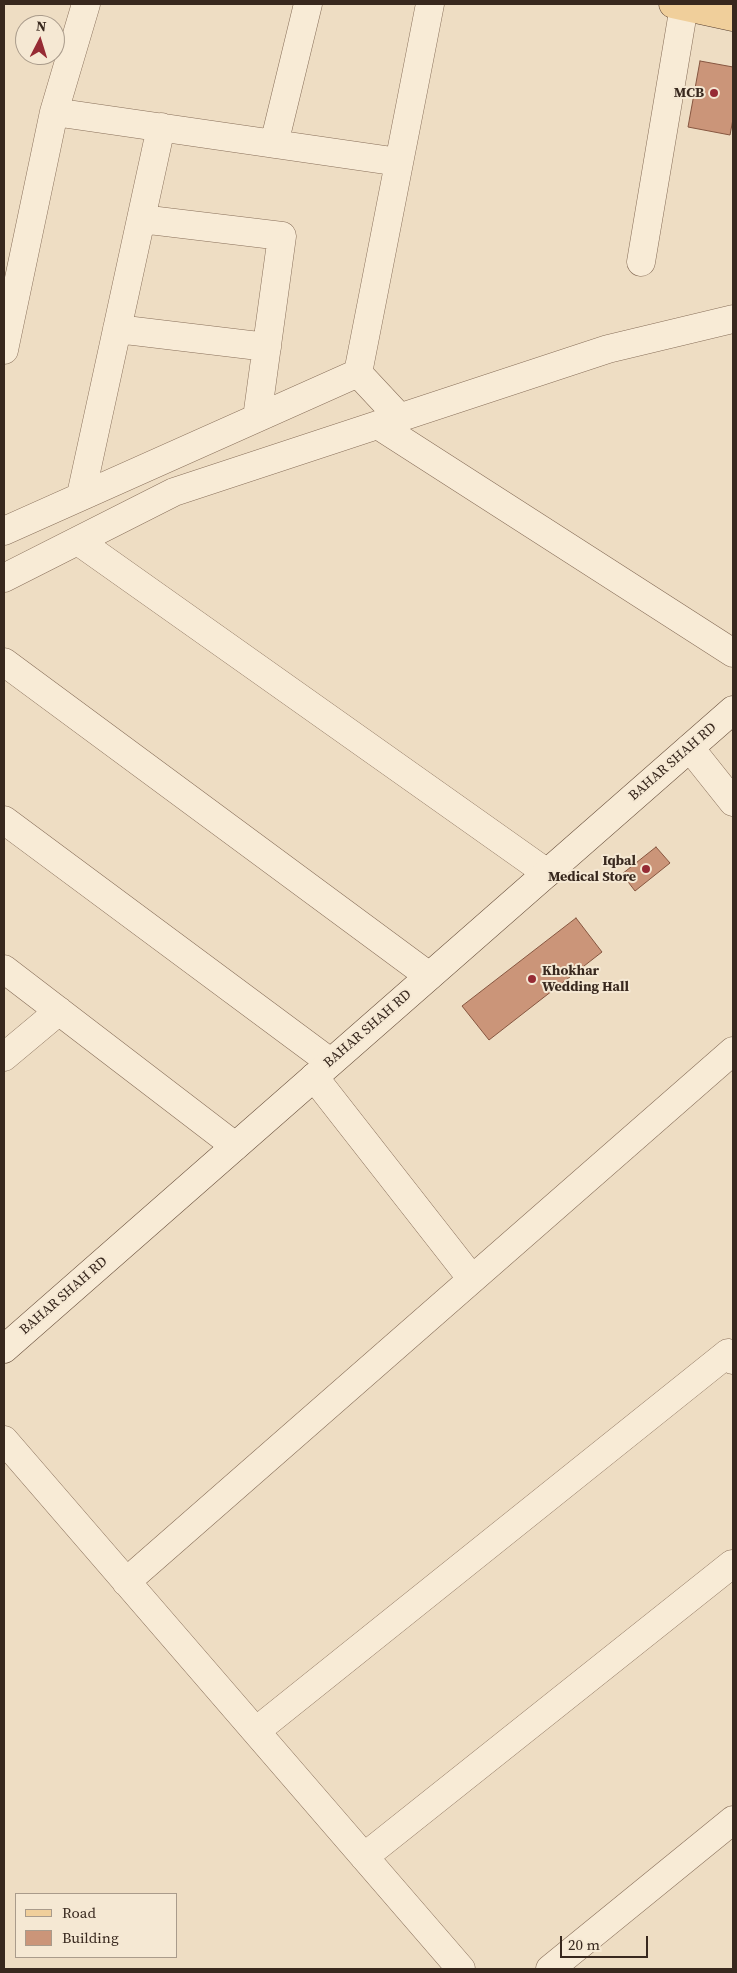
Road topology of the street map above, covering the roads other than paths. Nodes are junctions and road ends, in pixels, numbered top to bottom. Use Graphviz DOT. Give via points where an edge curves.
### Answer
graph roads {
  1 [pos="86,4"];
  2 [pos="308,4"];
  3 [pos="430,4"];
  4 [pos="679,5"];
  5 [pos="733,17"];
  6 [pos="54,112"];
  7 [pos="161,127"];
  8 [pos="274,144"];
  9 [pos="399,162"];
  10 [pos="141,219"];
  11 [pos="641,262"];
  12 [pos="733,319"];
  13 [pos="117,330"];
  14 [pos="267,347"];
  15 [pos="4,350"];
  16 [pos="358,373"];
  17 [pos="257,418"];
  18 [pos="389,422"];
  19 [pos="81,495"];
  20 [pos="4,531"];
  21 [pos="78,541"];
  22 [pos="4,578"];
  23 [pos="733,654"];
  24 [pos="4,662"];
  25 [pos="733,710"];
  26 [pos="690,748"];
  27 [pos="733,802"];
  28 [pos="4,820"];
  29 [pos="547,873"];
  30 [pos="4,968"];
  31 [pos="429,976"];
  32 [pos="59,1011"];
  33 [pos="733,1051"];
  34 [pos="4,1057"];
  35 [pos="322,1070"];
  36 [pos="235,1146"];
  37 [pos="472,1279"];
  38 [pos="4,1349"];
  39 [pos="733,1360"];
  40 [pos="4,1440"];
  41 [pos="732,1564"];
  42 [pos="126,1582"];
  43 [pos="256,1731"];
  44 [pos="733,1820"];
  45 [pos="364,1857"];
  46 [pos="461,1969"];
  47 [pos="550,1969"];
  1 -- 6 [label="street"];
  2 -- 8 [label="street"];
  3 -- 9 [label="street"];
  4 -- 5 [label="main road"];
  4 -- 11 [label="street"];
  6 -- 7 [label="street"];
  6 -- 15 [label="street"];
  7 -- 8 [label="street"];
  7 -- 10 [label="street"];
  8 -- 9 [label="street"];
  9 -- 16 [label="street"];
  10 -- 13 [label="street"];
  10 -- 14 [label="street" via="282,236"];
  12 -- 18 [label="street" via="608,349"];
  13 -- 14 [label="street"];
  13 -- 19 [label="street"];
  14 -- 17 [label="street"];
  16 -- 17 [label="street"];
  16 -- 18 [label="street"];
  17 -- 19 [label="street"];
  18 -- 21 [label="street" via="174,492"];
  18 -- 23 [label="street"];
  19 -- 20 [label="street"];
  21 -- 22 [label="street"];
  21 -- 29 [label="street"];
  24 -- 31 [label="street"];
  25 -- 26 [label="street, BAHAR SHAH RD"];
  26 -- 27 [label="street"];
  26 -- 29 [label="street, BAHAR SHAH RD"];
  28 -- 35 [label="street"];
  29 -- 31 [label="street, BAHAR SHAH RD"];
  30 -- 32 [label="street"];
  31 -- 35 [label="street, BAHAR SHAH RD"];
  32 -- 34 [label="street"];
  32 -- 36 [label="street"];
  33 -- 37 [label="street"];
  35 -- 36 [label="street, BAHAR SHAH RD"];
  35 -- 37 [label="street"];
  36 -- 38 [label="street, BAHAR SHAH RD"];
  37 -- 42 [label="street"];
  39 -- 43 [label="street" via="728,1353"];
  40 -- 42 [label="street"];
  41 -- 45 [label="street"];
  42 -- 43 [label="street"];
  43 -- 45 [label="street"];
  44 -- 47 [label="street"];
  45 -- 46 [label="street"];
}
